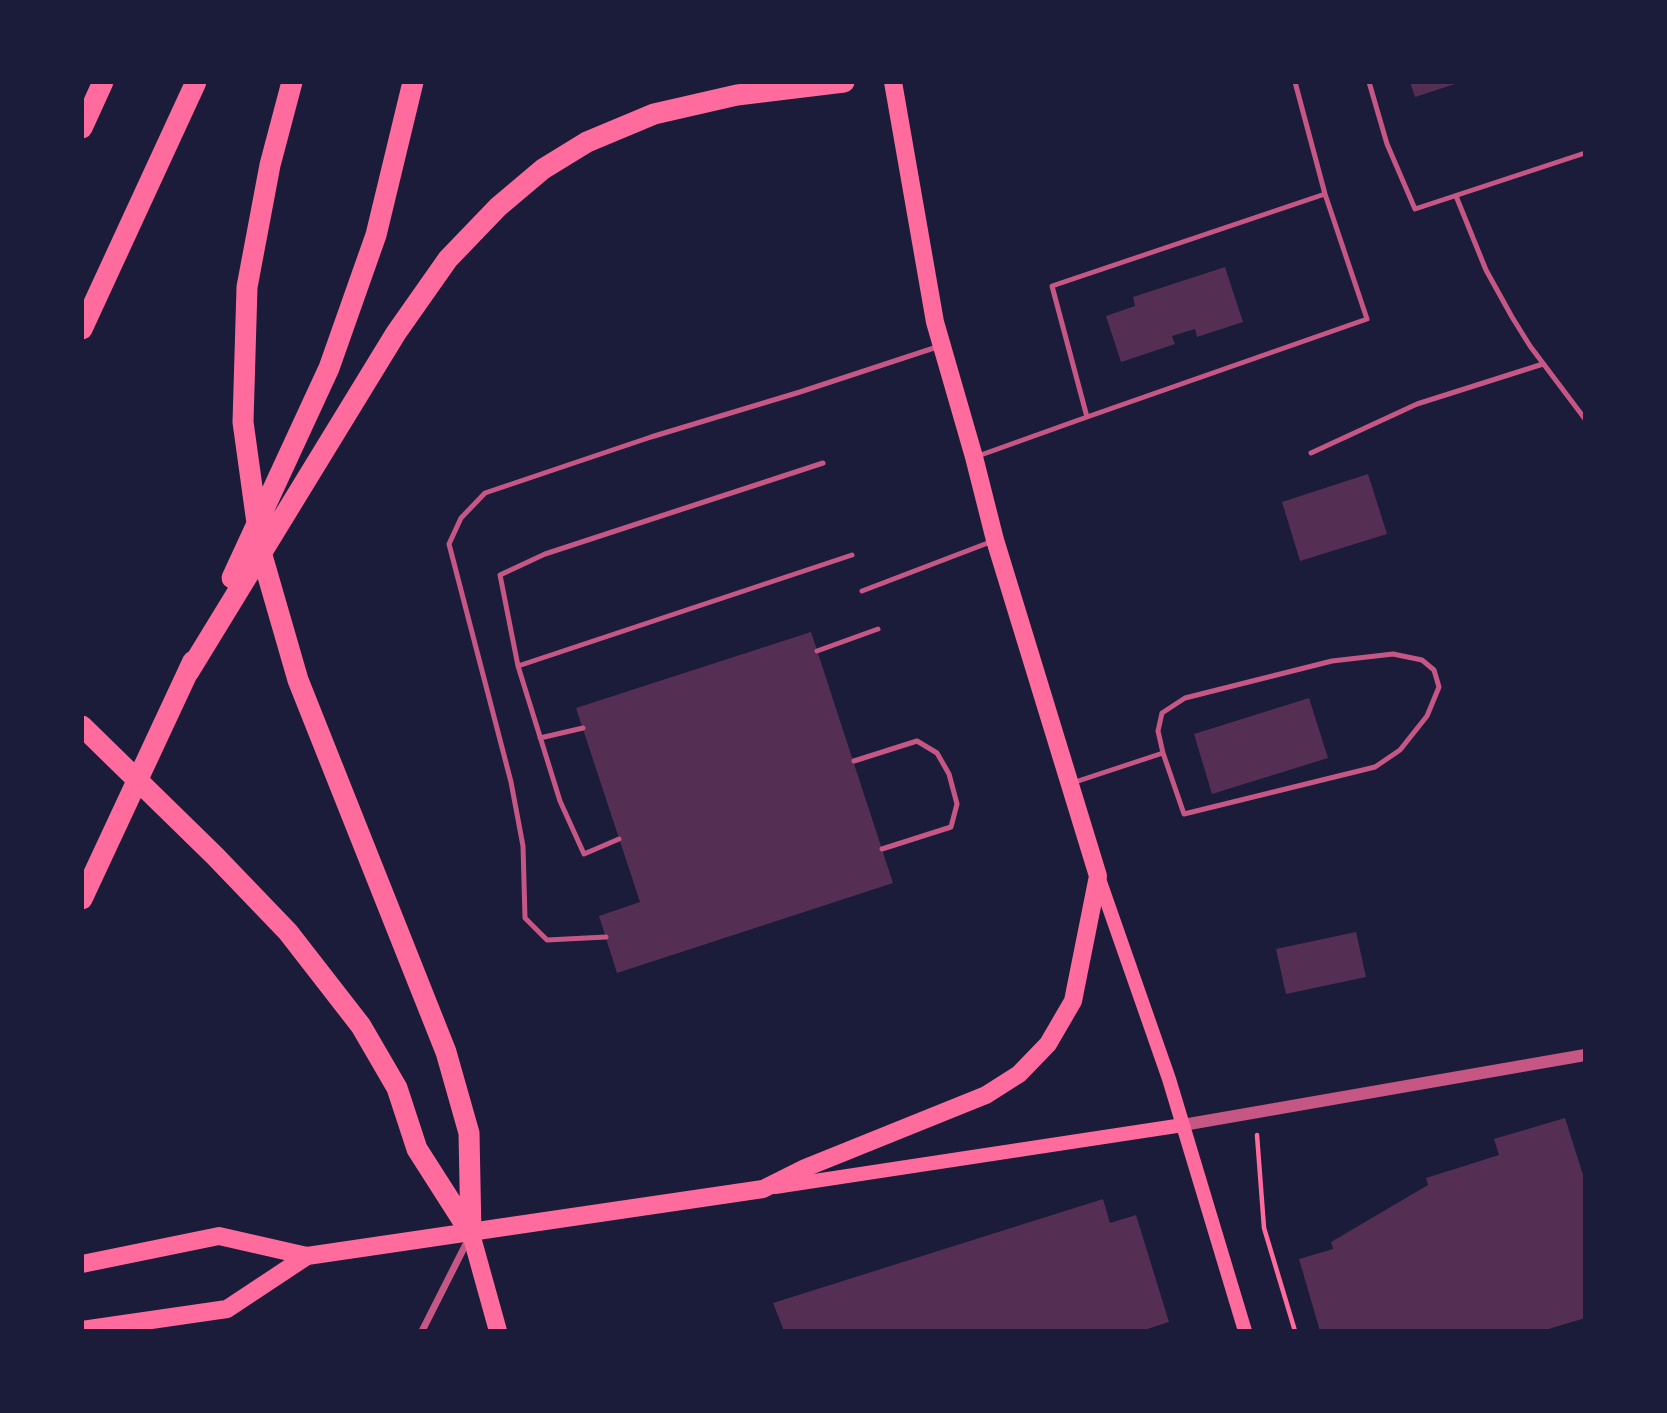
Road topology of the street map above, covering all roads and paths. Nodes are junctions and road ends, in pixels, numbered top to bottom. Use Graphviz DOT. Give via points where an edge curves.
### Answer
graph roads {
  1 [pos="103,82"];
  2 [pos="196,82"];
  3 [pos="292,82"];
  4 [pos="413,82"];
  5 [pos="844,82"];
  6 [pos="893,82"];
  7 [pos="1295,82"];
  8 [pos="1369,82"];
  9 [pos="82,128"];
  10 [pos="1585,153"];
  11 [pos="1325,194"];
  12 [pos="1456,196"];
  13 [pos="82,329"];
  14 [pos="942,345"];
  15 [pos="1543,364"];
  16 [pos="1087,417"];
  17 [pos="1585,419"];
  18 [pos="1311,453"];
  19 [pos="974,457"];
  20 [pos="823,464"];
  21 [pos="995,540"];
  22 [pos="852,555"];
  23 [pos="862,592"];
  24 [pos="878,629"];
  25 [pos="817,651"];
  26 [pos="518,666"];
  27 [pos="188,673"];
  28 [pos="82,726"];
  29 [pos="583,728"];
  30 [pos="540,738"];
  31 [pos="1163,753"];
  32 [pos="854,761"];
  33 [pos="1069,784"];
  34 [pos="619,839"];
  35 [pos="882,849"];
  36 [pos="1098,876"];
  37 [pos="82,898"];
  38 [pos="606,937"];
  39 [pos="1585,1055"];
  40 [pos="1255,1113"];
  41 [pos="1183,1125"];
  42 [pos="763,1189"];
  43 [pos="471,1234"];
  44 [pos="307,1256"];
  45 [pos="82,1264"];
  46 [pos="82,1330"];
  47 [pos="422,1331"];
  48 [pos="498,1331"];
  49 [pos="1245,1331"];
  50 [pos="1295,1331"];
  1 -- 9 [label="highway"];
  2 -- 13 [label="highway"];
  3 -- 43 [label="highway" via="270,164 247,287 243,422 261,551 298,680 446,1052 469,1133"];
  4 -- 27 [label="highway" via="376,235 329,368"];
  5 -- 27 [label="highway" via="737,95 654,114 587,142 543,169 498,207 448,260 396,333"];
  6 -- 14 [label="main road"];
  7 -- 11 [label="lane"];
  8 -- 12 [label="lane" via="1387,144 1415,209"];
  10 -- 12 [label="lane"];
  11 -- 16 [label="lane" via="1052,286"];
  11 -- 16 [label="lane" via="1367,319"];
  12 -- 15 [label="lane" via="1486,270"];
  14 -- 19 [label="main road"];
  14 -- 38 [label="lane" via="485,493 461,518 449,544 511,782 523,846 525,918 547,940"];
  15 -- 17 [label="lane"];
  15 -- 18 [label="lane" via="1417,404"];
  16 -- 19 [label="lane"];
  19 -- 21 [label="main road"];
  20 -- 26 [label="lane" via="545,555 500,575"];
  21 -- 23 [label="lane"];
  21 -- 33 [label="main road"];
  22 -- 26 [label="lane"];
  24 -- 25 [label="lane"];
  26 -- 30 [label="lane"];
  27 -- 37 [label="highway"];
  28 -- 43 [label="highway" via="288,932 361,1026 397,1088 417,1149"];
  29 -- 30 [label="lane"];
  30 -- 34 [label="lane" via="560,801 584,854"];
  31 -- 31 [label="lane" via="1158,731 1161,713 1185,698 1332,661 1393,654 1422,660 1434,670 1439,687 1427,716 1400,750 1375,767 1184,814"];
  31 -- 33 [label="lane"];
  32 -- 35 [label="lane" via="916,741 937,753 948,774 957,804 951,827"];
  33 -- 36 [label="main road"];
  36 -- 41 [label="main road"];
  36 -- 42 [label="main road" via="1073,1001 1048,1044 1020,1074 986,1095"];
  39 -- 40 [label="street"];
  40 -- 41 [label="street"];
  40 -- 50 [label="path" via="1264,1228"];
  41 -- 42 [label="main road"];
  41 -- 49 [label="main road"];
  42 -- 43 [label="main road"];
  43 -- 44 [label="main road"];
  43 -- 47 [label="street"];
  43 -- 48 [label="main road"];
  44 -- 45 [label="main road" via="219,1236"];
  44 -- 46 [label="main road" via="227,1309"];
}
